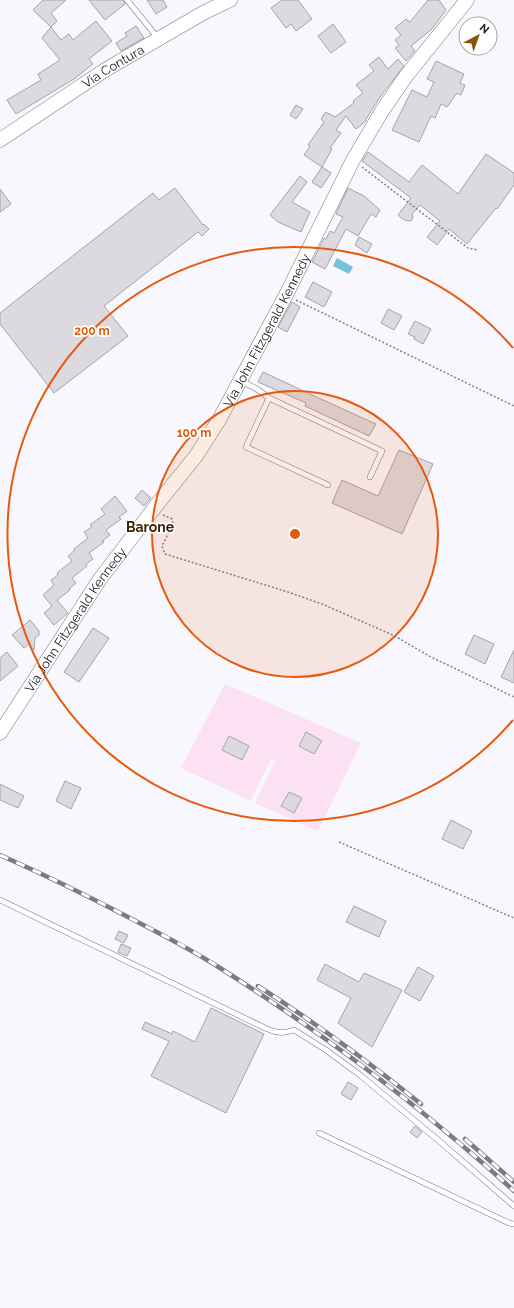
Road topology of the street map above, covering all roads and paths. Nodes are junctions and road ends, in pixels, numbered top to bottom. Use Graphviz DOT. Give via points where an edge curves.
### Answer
graph roads {
  1 [pos="127,0"];
  2 [pos="230,0"];
  3 [pos="466,0"];
  4 [pos="159,38"];
  5 [pos="0,140"];
  6 [pos="353,160"];
  7 [pos="478,250"];
  8 [pos="286,295"];
  9 [pos="240,381"];
  10 [pos="269,398"];
  11 [pos="514,406"];
  12 [pos="370,477"];
  13 [pos="328,485"];
  14 [pos="152,511"];
  15 [pos="514,697"];
  16 [pos="0,733"];
  17 [pos="339,842"];
  18 [pos="0,900"];
  19 [pos="514,918"];
  20 [pos="319,1133"];
  21 [pos="514,1206"];
  22 [pos="514,1224"];
  1 -- 4 [label="lane"];
  2 -- 4 [label="street, Via Contura"];
  3 -- 6 [label="street, Via John Fitzgerald Kennedy" via="406,76"];
  4 -- 5 [label="street, Via Contura" via="104,70"];
  6 -- 7 [label="path" via="468,248"];
  6 -- 8 [label="street, Via John Fitzgerald Kennedy"];
  8 -- 9 [label="street, Via John Fitzgerald Kennedy"];
  8 -- 11 [label="path"];
  9 -- 10 [label="lane"];
  9 -- 14 [label="street, Via John Fitzgerald Kennedy" via="196,456"];
  10 -- 12 [label="lane" via="382,450"];
  10 -- 13 [label="lane" via="246,447"];
  14 -- 15 [label="path" via="172,519 173,524 162,546 165,554 322,604 395,636 429,656"];
  14 -- 16 [label="street, Via John Fitzgerald Kennedy" via="100,579"];
  17 -- 19 [label="path"];
  18 -- 21 [label="lane" via="265,1028 285,1033 294,1030 360,1075"];
  20 -- 22 [label="lane"];
}
